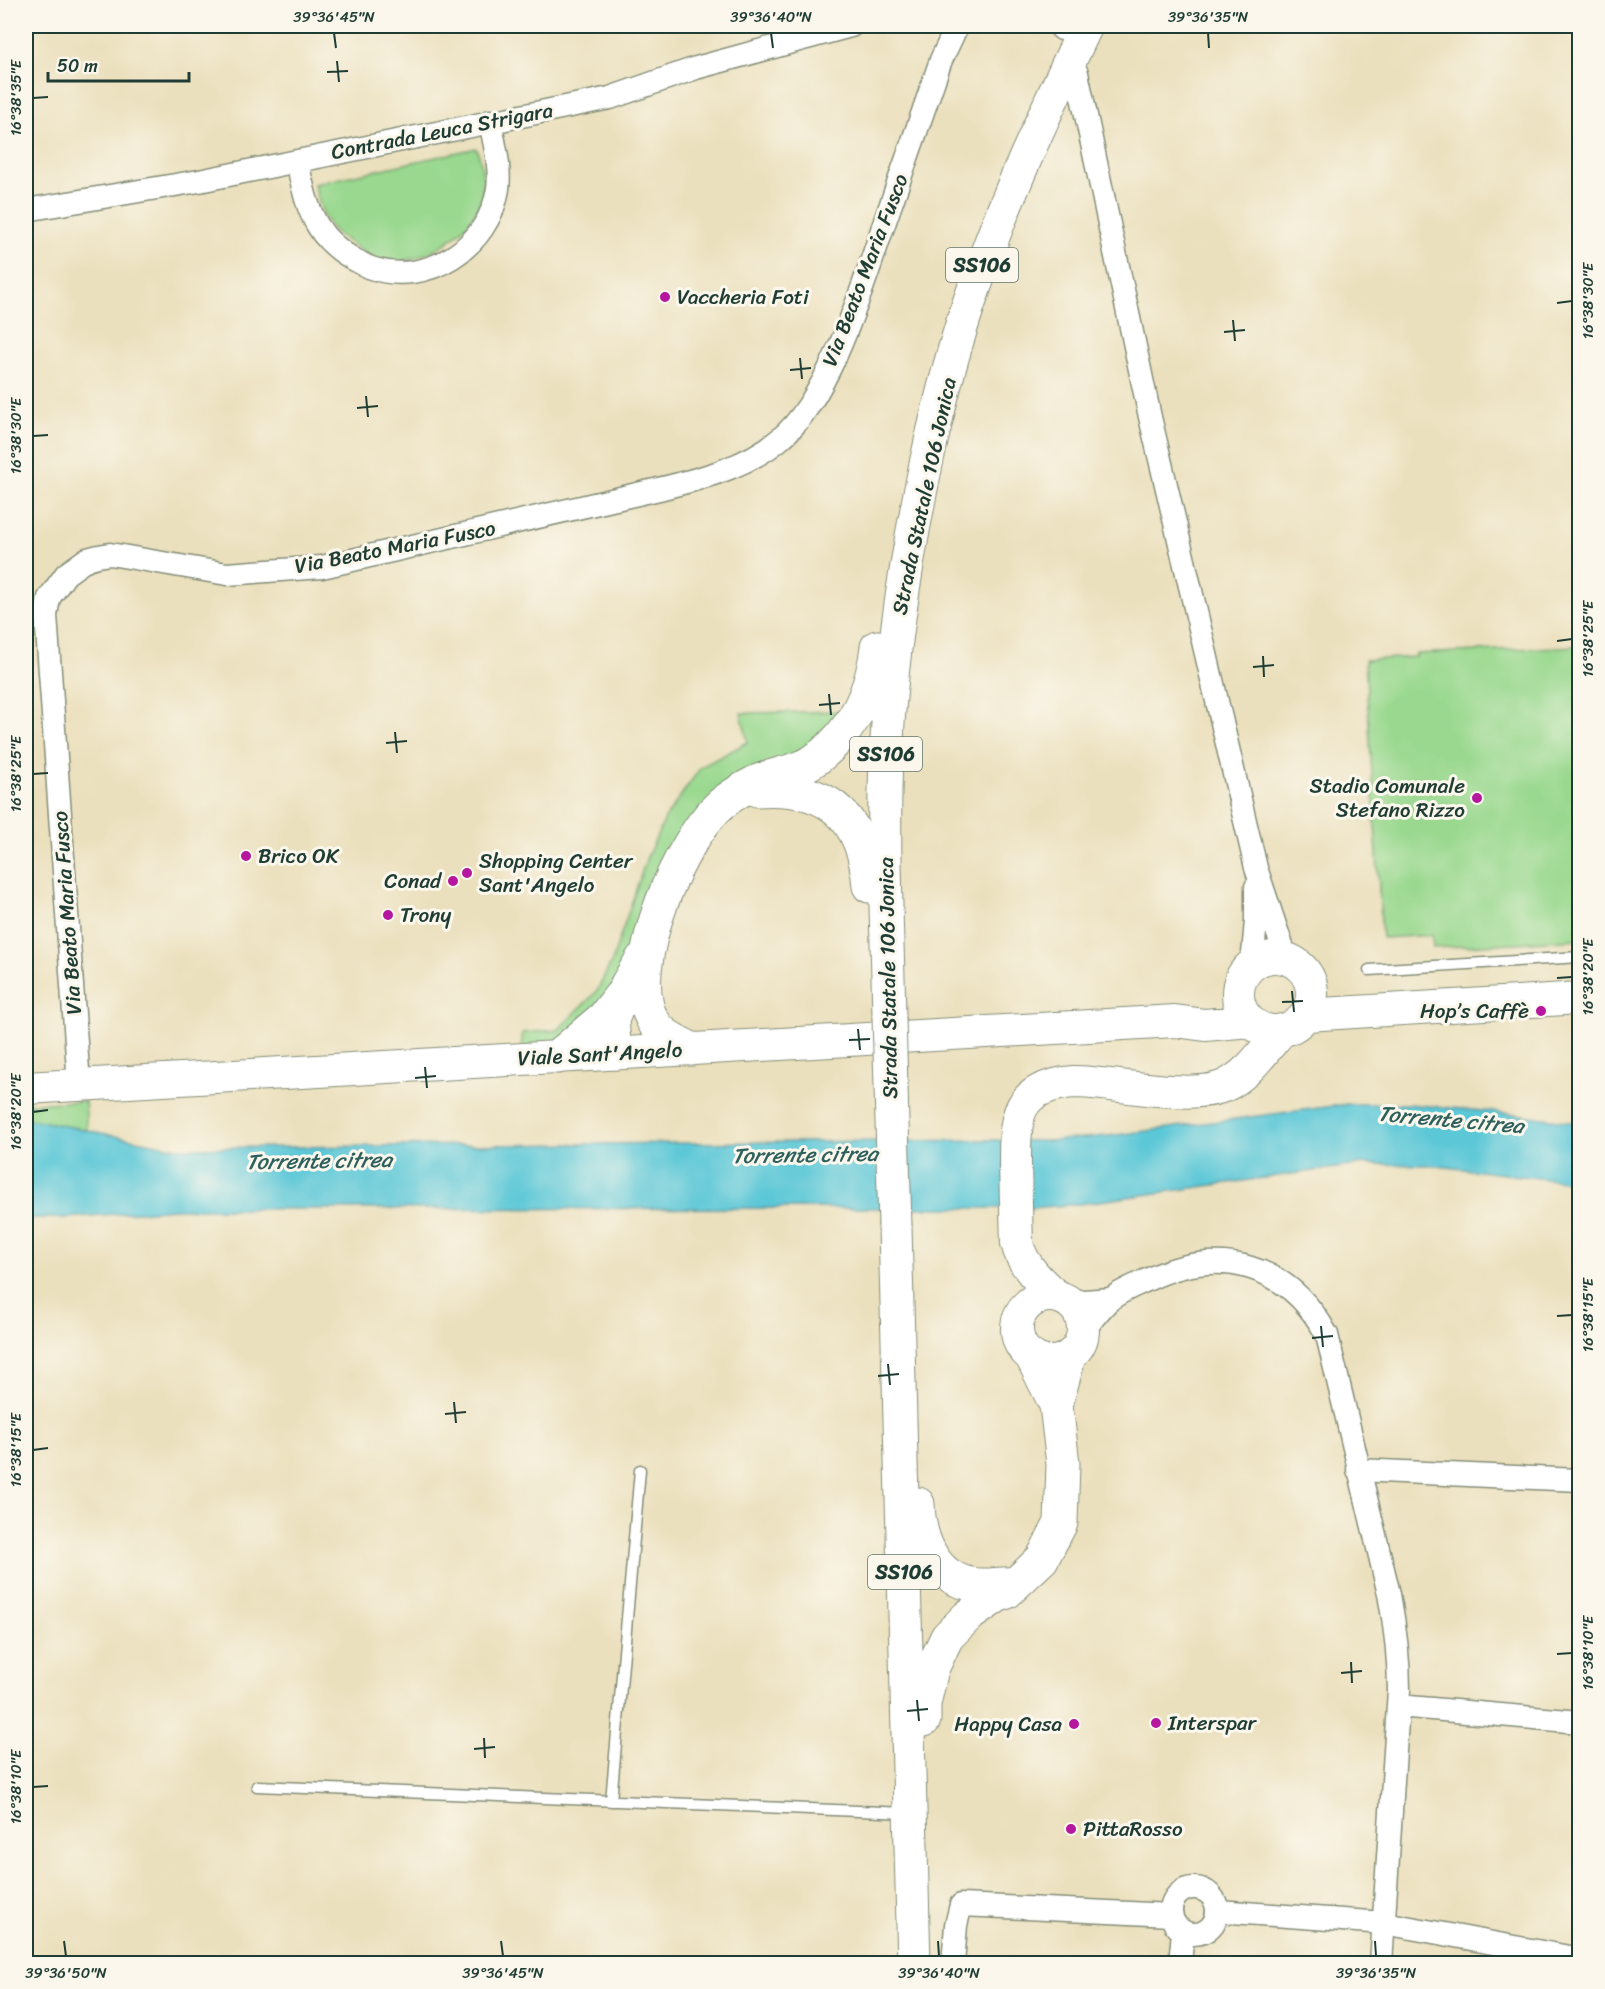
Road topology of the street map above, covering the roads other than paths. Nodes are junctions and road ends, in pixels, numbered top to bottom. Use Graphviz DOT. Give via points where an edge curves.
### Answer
graph roads {
  1 [pos="851,26"];
  2 [pos="957,26"];
  3 [pos="1069,27"];
  4 [pos="1077,73"];
  5 [pos="490,121"];
  6 [pos="297,161"];
  7 [pos="26,210"];
  8 [pos="915,517"];
  9 [pos="746,788"];
  10 [pos="1256,868"];
  11 [pos="1580,957"];
  12 [pos="1286,958"];
  13 [pos="1369,970"];
  14 [pos="1245,977"];
  15 [pos="1309,979"];
  16 [pos="639,986"];
  17 [pos="1580,998"];
  18 [pos="889,1005"];
  19 [pos="1381,1009"];
  20 [pos="1175,1021"];
  21 [pos="1251,1022"];
  22 [pos="1294,1023"];
  23 [pos="691,1049"];
  24 [pos="619,1053"];
  25 [pos="557,1057"];
  26 [pos="1240,1076"];
  27 [pos="80,1084"];
  28 [pos="26,1088"];
  29 [pos="1019,1250"];
  30 [pos="1063,1299"];
  31 [pos="1111,1299"];
  32 [pos="1022,1311"];
  33 [pos="898,1332"];
  34 [pos="1076,1344"];
  35 [pos="1032,1357"];
  36 [pos="1056,1405"];
  37 [pos="640,1470"];
  38 [pos="1358,1470"];
  39 [pos="1580,1480"];
  40 [pos="1013,1584"];
  41 [pos="1398,1706"];
  42 [pos="1580,1722"];
  43 [pos="257,1786"];
  44 [pos="611,1801"];
  45 [pos="910,1813"];
  46 [pos="913,1894"];
  47 [pos="1218,1911"];
  48 [pos="1177,1923"];
  49 [pos="1384,1923"];
  50 [pos="1580,1959"];
  51 [pos="914,1964"];
  52 [pos="952,1964"];
  53 [pos="1180,1964"];
  54 [pos="1381,1964"];
  1 -- 5 [label="street, Contrada Leuca Strigara" via="696,68 610,98"];
  2 -- 27 [label="street, Via Beato Maria Fusco" via="941,60 838,350 803,414 780,439 752,457 691,481 322,567 227,574 110,554 87,559 66,574 49,598 46,615"];
  3 -- 8 [label="main road, Strada Statale 106 Jonica / SS106" via="974,288 937,417"];
  4 -- 10 [label="street" via="1150,417"];
  5 -- 6 [label="street, Contrada Leuca Strigara"];
  5 -- 6 [label="street" via="498,189 487,221 466,248 438,266 404,273 371,268 341,252 318,227"];
  6 -- 7 [label="street, Contrada Leuca Strigara"];
  8 -- 9 [label="main road" via="886,591 872,677 855,716 822,755 805,766"];
  8 -- 18 [label="main road, Strada Statale 106 Jonica / SS106" via="897,623 888,722 885,843"];
  9 -- 16 [label="main road" via="707,818 689,845 662,902"];
  9 -- 18 [label="main road" via="808,793 838,810 855,830 867,859 876,964"];
  10 -- 12 [label="street"];
  10 -- 14 [label="street" via="1256,921"];
  11 -- 13 [label="lane"];
  12 -- 14 [label="main road" via="1262,959"];
  12 -- 15 [label="main road" via="1304,970"];
  14 -- 20 [label="main road, Viale Sant'Angelo" via="1223,1000 1184,1013"];
  14 -- 21 [label="main road" via="1239,1000"];
  15 -- 19 [label="main road"];
  15 -- 22 [label="main road" via="1311,1004"];
  16 -- 23 [label="main road" via="657,1027"];
  16 -- 24 [label="main road" via="612,1020"];
  16 -- 25 [label="main road"];
  17 -- 19 [label="main road"];
  18 -- 33 [label="main road, Strada Statale 106 Jonica / SS106, bridge"];
  19 -- 22 [label="main road"];
  20 -- 21 [label="main road, Viale Sant'Angelo" via="1205,1025"];
  20 -- 23 [label="main road, Viale Sant'Angelo"];
  21 -- 22 [label="main road" via="1272,1031"];
  21 -- 26 [label="main road"];
  22 -- 26 [label="main road"];
  23 -- 24 [label="main road, Viale Sant'Angelo"];
  24 -- 25 [label="main road, Viale Sant'Angelo"];
  25 -- 27 [label="main road, Viale Sant'Angelo"];
  26 -- 29 [label="main road" via="1204,1092 1086,1082 1056,1083 1029,1097 1020,1109 1015,1132"];
  27 -- 28 [label="main road, Viale Sant'Angelo"];
  29 -- 30 [label="main road" via="1035,1276"];
  29 -- 32 [label="main road" via="1017,1281"];
  30 -- 31 [label="street"];
  30 -- 32 [label="main road" via="1046,1296"];
  30 -- 34 [label="main road" via="1082,1319"];
  31 -- 34 [label="street"];
  31 -- 38 [label="street" via="1159,1274 1212,1263 1261,1271 1284,1283 1303,1299 1327,1335"];
  32 -- 35 [label="main road" via="1019,1341"];
  33 -- 40 [label="main road" via="913,1363 918,1525 923,1540 938,1564 957,1579 974,1585"];
  33 -- 45 [label="main road, Strada Statale 106 Jonica / SS106"];
  34 -- 35 [label="main road" via="1051,1363"];
  34 -- 36 [label="main road"];
  35 -- 36 [label="main road"];
  36 -- 40 [label="main road" via="1063,1464 1061,1523 1042,1559"];
  37 -- 44 [label="lane"];
  38 -- 39 [label="street"];
  38 -- 41 [label="street" via="1396,1631"];
  40 -- 46 [label="main road" via="956,1627 932,1669 924,1704 926,1848"];
  41 -- 42 [label="street"];
  41 -- 49 [label="street"];
  43 -- 44 [label="lane"];
  44 -- 45 [label="lane"];
  45 -- 46 [label="main road, Strada Statale 106 Jonica / SS106"];
  46 -- 51 [label="main road, Strada Statale 106 Jonica / SS106"];
  47 -- 48 [label="street" via="1212,1926 1198,1934"];
  47 -- 48 [label="street" via="1209,1892 1189,1888 1176,1895 1171,1908"];
  47 -- 49 [label="street"];
  48 -- 52 [label="street" via="962,1905"];
  48 -- 53 [label="street"];
  49 -- 50 [label="street"];
  49 -- 54 [label="street"];
}
